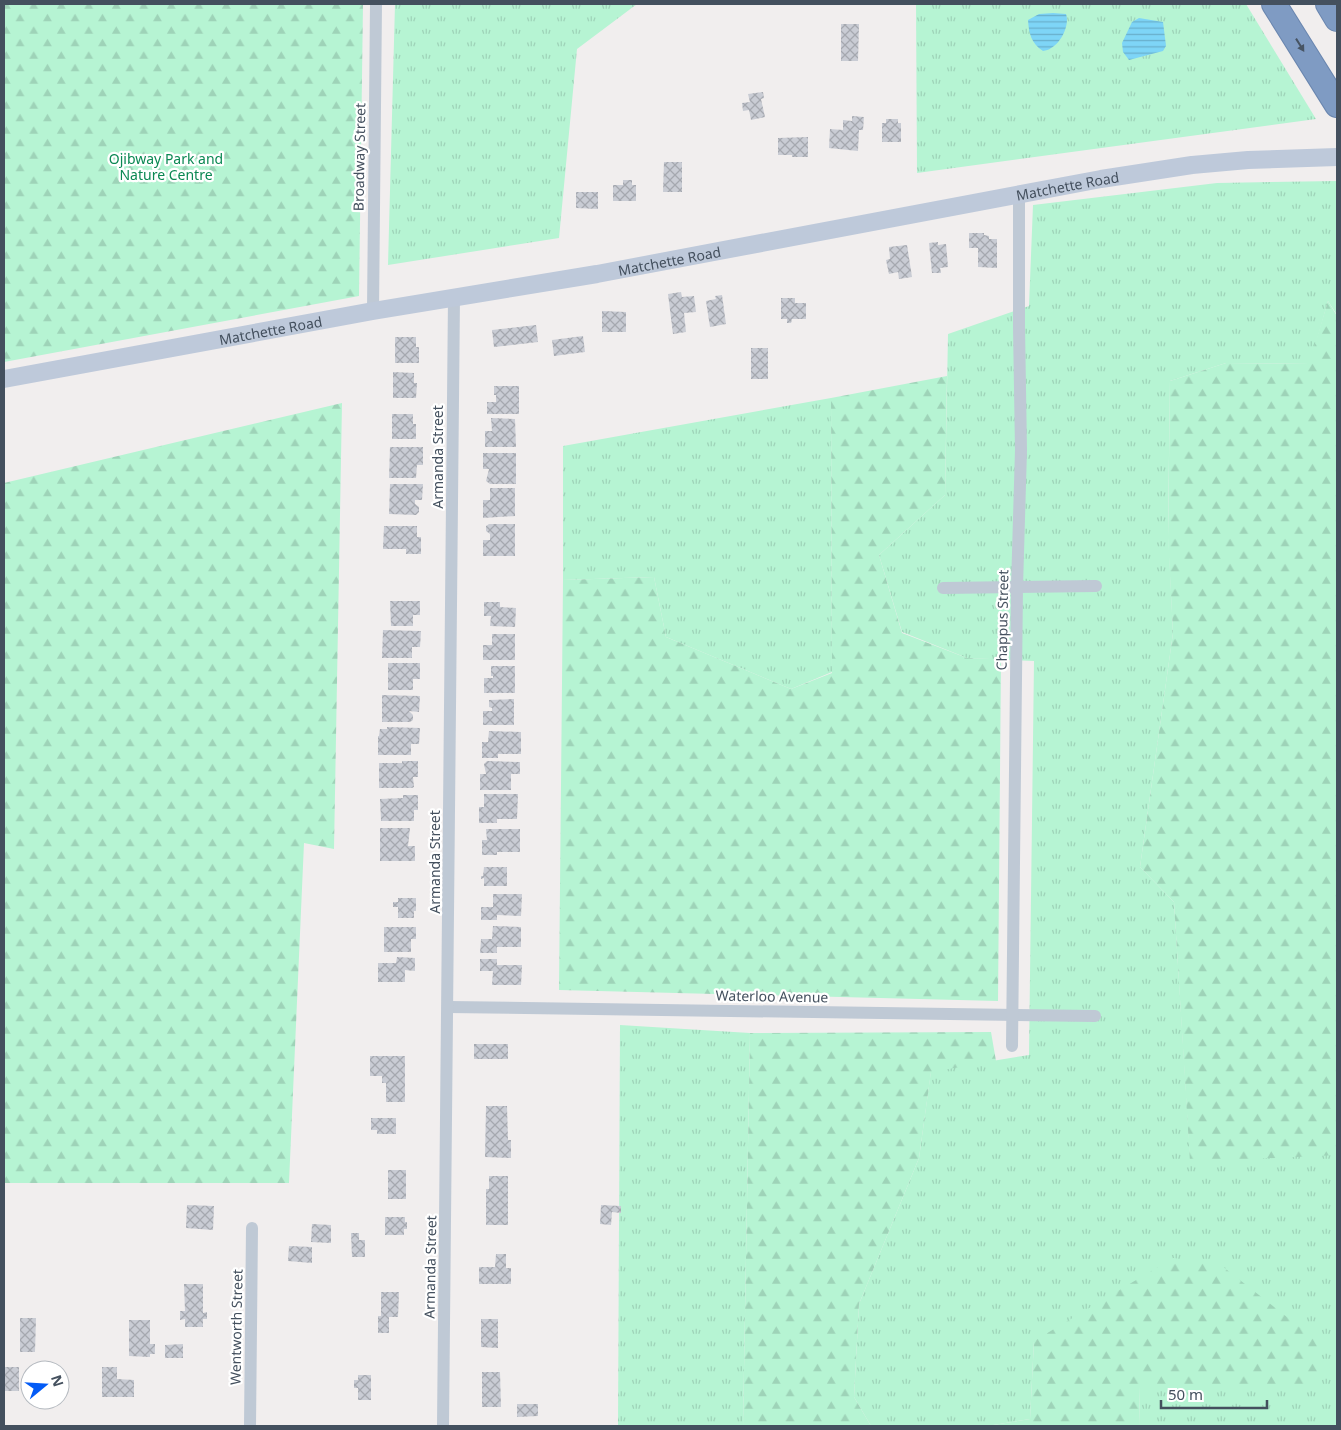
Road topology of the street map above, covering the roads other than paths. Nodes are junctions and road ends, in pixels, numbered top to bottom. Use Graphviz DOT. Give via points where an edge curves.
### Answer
graph roads {
  1 [pos="376,4"];
  2 [pos="1274,4"];
  3 [pos="1328,4"];
  4 [pos="1337,19"];
  5 [pos="1337,105"];
  6 [pos="1337,157"];
  7 [pos="1019,195"];
  8 [pos="454,297"];
  9 [pos="373,311"];
  10 [pos="4,379"];
  11 [pos="1096,586"];
  12 [pos="1017,587"];
  13 [pos="943,588"];
  14 [pos="448,1007"];
  15 [pos="1012,1015"];
  16 [pos="1095,1016"];
  17 [pos="1012,1046"];
  18 [pos="252,1228"];
  19 [pos="250,1426"];
  20 [pos="443,1426"];
  1 -- 9 [label="street, Broadway Street"];
  2 -- 5 [label="highway, one-way"];
  3 -- 4 [label="highway"];
  6 -- 7 [label="street, Matchette Road" via="1192,165"];
  7 -- 8 [label="street, Matchette Road" via="597,274"];
  7 -- 12 [label="street, Chappus Street" via="1022,450"];
  8 -- 9 [label="street, Matchette Road"];
  8 -- 14 [label="street, Armanda Street"];
  9 -- 10 [label="street, Matchette Road"];
  11 -- 12 [label="street"];
  12 -- 13 [label="street"];
  12 -- 15 [label="street, Chappus Street"];
  14 -- 15 [label="street, Waterloo Avenue"];
  14 -- 20 [label="street, Armanda Street"];
  15 -- 16 [label="street, Waterloo Avenue"];
  15 -- 17 [label="street, Chappus Street"];
  18 -- 19 [label="street, Wentworth Street"];
}
